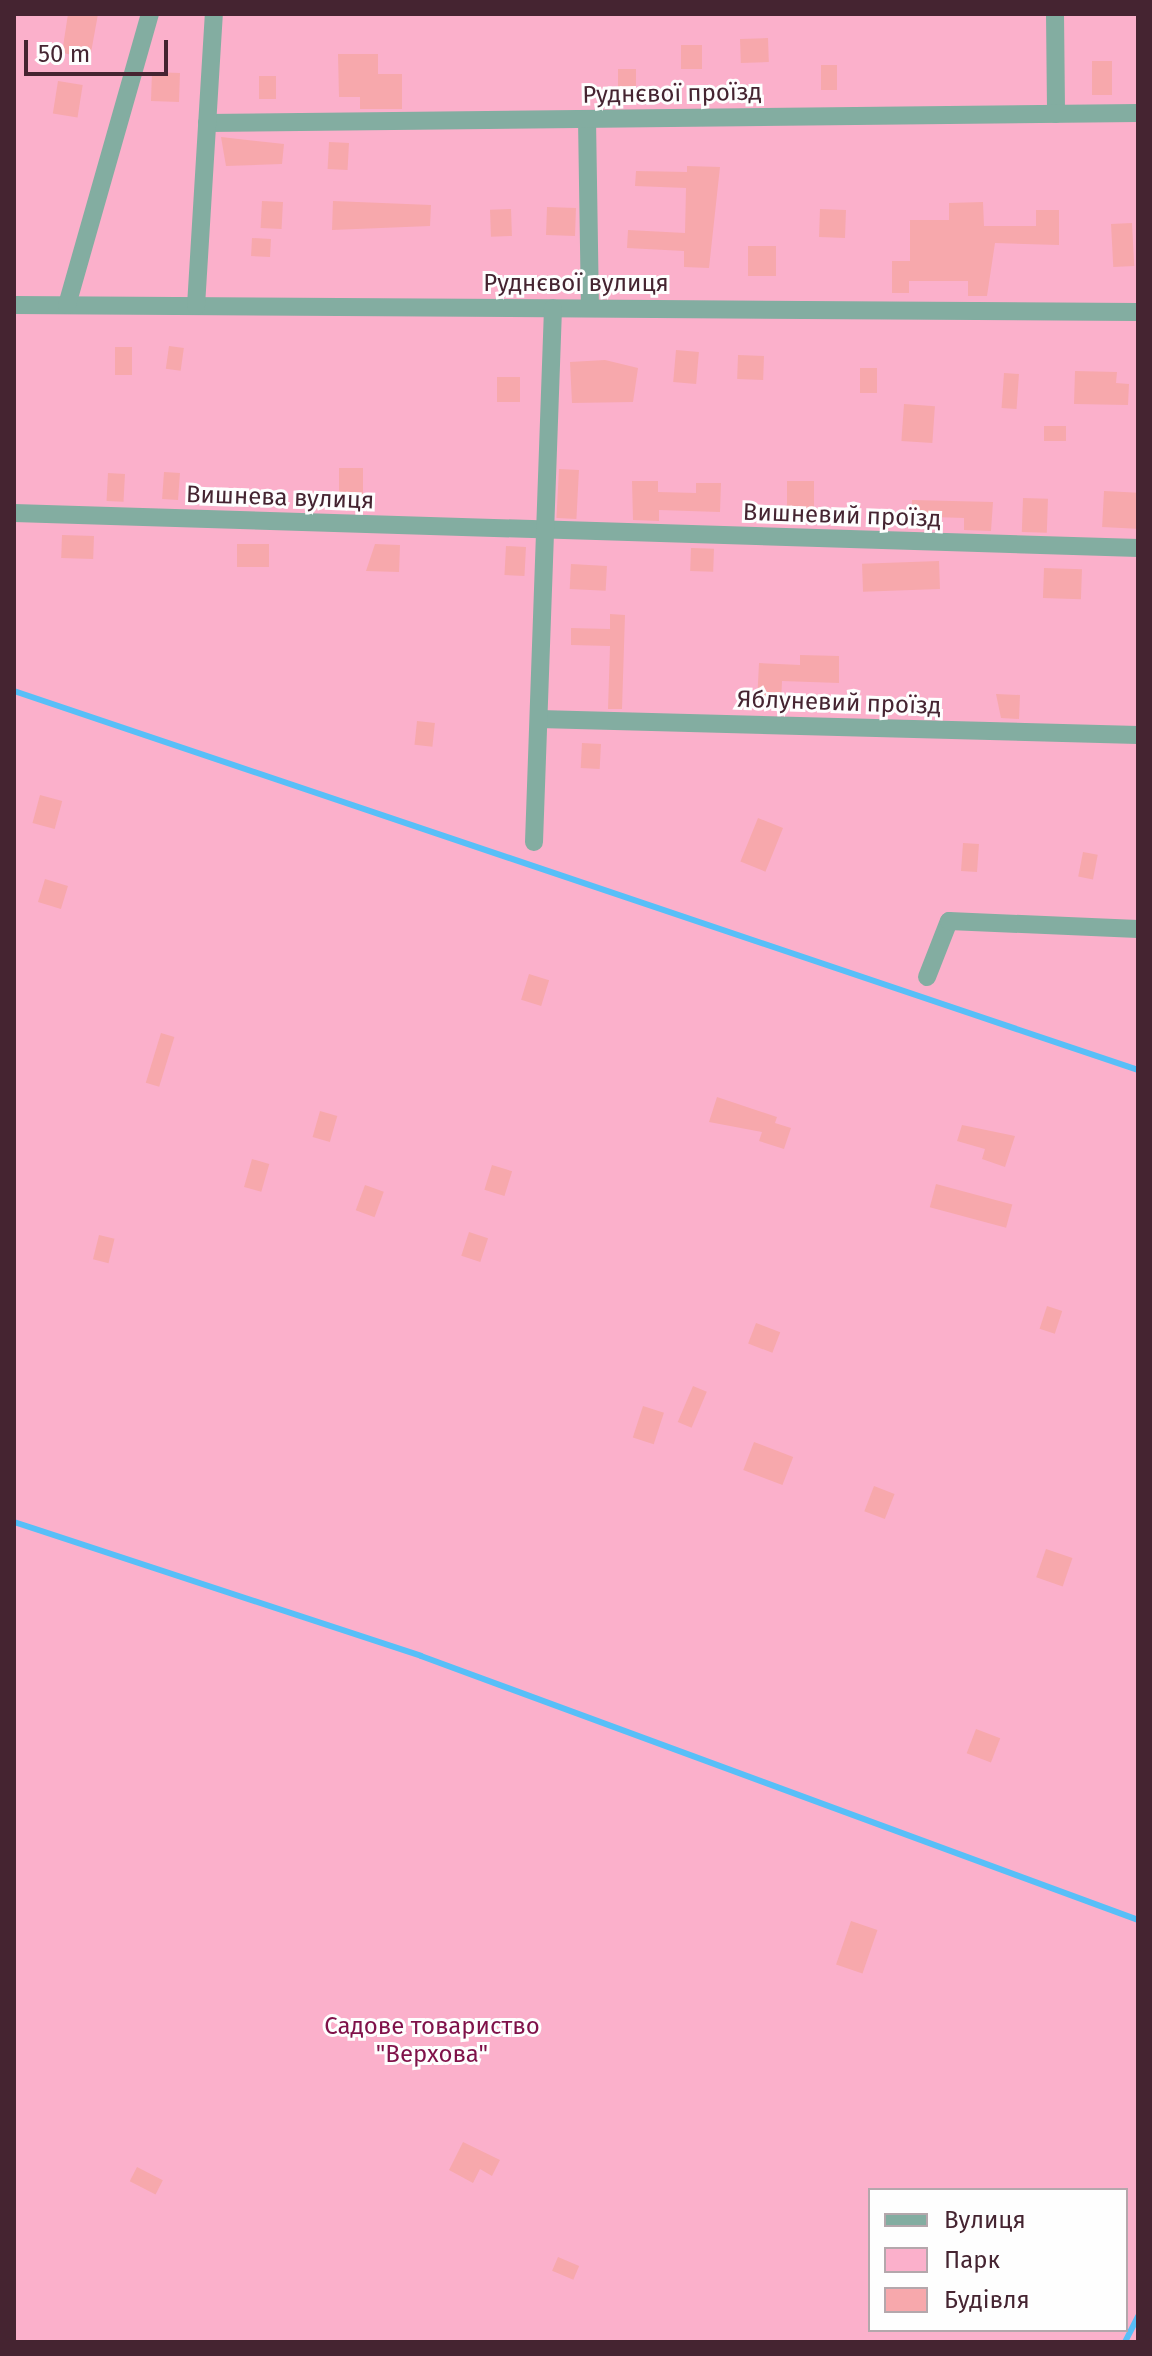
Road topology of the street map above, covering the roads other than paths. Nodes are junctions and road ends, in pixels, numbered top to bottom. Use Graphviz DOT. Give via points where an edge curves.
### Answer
graph roads {
  1 [pos="150,14"];
  2 [pos="214,14"];
  3 [pos="1055,14"];
  4 [pos="1138,113"];
  5 [pos="1056,114"];
  6 [pos="587,119"];
  7 [pos="207,123"];
  8 [pos="14,305"];
  9 [pos="67,305"];
  10 [pos="196,306"];
  11 [pos="553,308"];
  12 [pos="590,308"];
  13 [pos="1138,312"];
  14 [pos="14,513"];
  15 [pos="545,531"];
  16 [pos="1138,548"];
  17 [pos="539,719"];
  18 [pos="1138,735"];
  19 [pos="534,842"];
  20 [pos="1138,929"];
  21 [pos="927,977"];
  1 -- 9 [label="street"];
  2 -- 7 [label="street"];
  3 -- 5 [label="street"];
  4 -- 5 [label="street, Руднєвої проїзд"];
  5 -- 6 [label="street, Руднєвої проїзд"];
  6 -- 7 [label="street, Руднєвої проїзд"];
  6 -- 12 [label="street"];
  7 -- 10 [label="street"];
  8 -- 9 [label="street, Руднєвої вулиця"];
  9 -- 10 [label="street, Руднєвої вулиця"];
  10 -- 11 [label="street, Руднєвої вулиця"];
  11 -- 12 [label="street, Руднєвої вулиця"];
  11 -- 15 [label="street"];
  12 -- 13 [label="street, Руднєвої вулиця"];
  14 -- 15 [label="street, Вишнева вулиця"];
  15 -- 16 [label="street, Вишневий проїзд"];
  15 -- 17 [label="street"];
  17 -- 18 [label="street, Яблуневий проїзд"];
  17 -- 19 [label="street"];
  20 -- 21 [label="street" via="949,921"];
}
